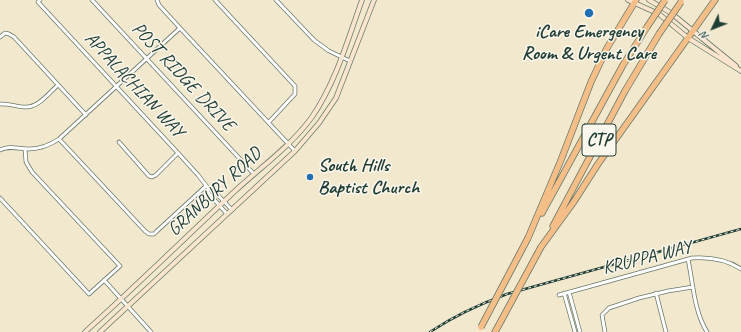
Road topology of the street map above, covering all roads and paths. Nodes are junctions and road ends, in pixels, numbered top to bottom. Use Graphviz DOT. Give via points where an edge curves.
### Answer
graph roads {
  1 [pos="92,0"];
  2 [pos="157,0"];
  3 [pos="214,0"];
  4 [pos="276,0"];
  5 [pos="362,0"];
  6 [pos="374,0"];
  7 [pos="628,0"];
  8 [pos="649,0"];
  9 [pos="664,0"];
  10 [pos="714,0"];
  11 [pos="39,1"];
  12 [pos="681,1"];
  13 [pos="635,2"];
  14 [pos="180,28"];
  15 [pos="693,31"];
  16 [pos="0,37"];
  17 [pos="688,38"];
  18 [pos="342,57"];
  19 [pos="146,58"];
  20 [pos="350,61"];
  21 [pos="741,71"];
  22 [pos="58,85"];
  23 [pos="116,86"];
  24 [pos="0,104"];
  25 [pos="86,115"];
  26 [pos="269,122"];
  27 [pos="59,140"];
  28 [pos="119,142"];
  29 [pos="289,144"];
  30 [pos="24,149"];
  31 [pos="0,150"];
  32 [pos="295,151"];
  33 [pos="178,153"];
  34 [pos="254,174"];
  35 [pos="207,187"];
  36 [pos="0,198"];
  37 [pos="224,201"];
  38 [pos="220,206"];
  39 [pos="232,210"];
  40 [pos="227,214"];
  41 [pos="528,238"];
  42 [pos="541,247"];
  43 [pos="688,259"];
  44 [pos="741,268"];
  45 [pos="104,280"];
  46 [pos="693,287"];
  47 [pos="569,292"];
  48 [pos="564,293"];
  49 [pos="656,293"];
  50 [pos="559,295"];
  51 [pos="121,299"];
  52 [pos="128,306"];
  53 [pos="480,330"];
  54 [pos="85,332"];
  55 [pos="100,332"];
  56 [pos="150,332"];
  57 [pos="495,332"];
  58 [pos="575,332"];
  59 [pos="580,332"];
  60 [pos="605,332"];
  61 [pos="666,332"];
  62 [pos="707,332"];
  1 -- 19 [label="street, POST RIDGE DRIVE"];
  2 -- 14 [label="street"];
  3 -- 26 [label="street" via="295,86 295,94"];
  4 -- 18 [label="street" via="314,40"];
  5 -- 18 [label="main road, GRANBURY ROAD"];
  6 -- 20 [label="main road, GRANBURY ROAD"];
  7 -- 13 [label="main road"];
  8 -- 15 [label="main road" via="671,13"];
  9 -- 41 [label="highway, CTP, bridge" via="623,65"];
  10 -- 15 [label="highway"];
  11 -- 23 [label="street, APPALACHIAN WAY"];
  12 -- 42 [label="highway, CTP, bridge" via="625,91"];
  13 -- 17 [label="main road" via="659,14"];
  13 -- 41 [label="highway" via="607,48 591,82"];
  14 -- 19 [label="street"];
  14 -- 26 [label="street"];
  15 -- 17 [label="highway"];
  15 -- 21 [label="main road"];
  16 -- 22 [label="street" via="4,33 14,37"];
  17 -- 21 [label="main road"];
  17 -- 42 [label="highway"];
  18 -- 20 [label="street"];
  18 -- 29 [label="main road, GRANBURY ROAD" via="326,93 312,116"];
  19 -- 23 [label="street"];
  19 -- 34 [label="street, POST RIDGE DRIVE"];
  20 -- 32 [label="main road, GRANBURY ROAD" via="336,98 327,113"];
  22 -- 24 [label="street" via="37,104 31,106"];
  22 -- 25 [label="street"];
  23 -- 25 [label="street"];
  23 -- 33 [label="street, APPALACHIAN WAY"];
  25 -- 27 [label="street"];
  26 -- 29 [label="street"];
  27 -- 30 [label="street" via="43,147"];
  27 -- 35 [label="street" via="150,234 154,234"];
  28 -- 33 [label="street" via="152,177"];
  29 -- 32 [label="street"];
  29 -- 34 [label="main road, GRANBURY ROAD"];
  30 -- 31 [label="street" via="9,147"];
  30 -- 45 [label="street" via="26,162 32,172 120,266"];
  32 -- 39 [label="main road, GRANBURY ROAD"];
  33 -- 35 [label="street, APPALACHIAN WAY"];
  34 -- 37 [label="main road, GRANBURY ROAD"];
  35 -- 37 [label="street, APPALACHIAN WAY"];
  35 -- 38 [label="street, APPALACHIAN WAY" via="210,195"];
  36 -- 45 [label="street" via="89,294"];
  37 -- 38 [label="main road, GRANBURY ROAD"];
  37 -- 39 [label="street, APPALACHIAN WAY"];
  38 -- 40 [label="street, APPALACHIAN WAY"];
  38 -- 51 [label="main road, GRANBURY ROAD"];
  39 -- 40 [label="main road, GRANBURY ROAD"];
  40 -- 52 [label="main road, GRANBURY ROAD"];
  41 -- 53 [label="highway, CTP, bridge"];
  42 -- 57 [label="highway, CTP, bridge"];
  43 -- 44 [label="street, KRUPPA WAY" via="721,260"];
  43 -- 46 [label="street"];
  43 -- 47 [label="street, KRUPPA WAY"];
  45 -- 51 [label="street"];
  46 -- 49 [label="street"];
  46 -- 62 [label="street" via="701,320"];
  47 -- 48 [label="street, KRUPPA WAY"];
  47 -- 59 [label="street"];
  48 -- 50 [label="street, KRUPPA WAY"];
  48 -- 58 [label="street"];
  49 -- 60 [label="street" via="609,308 604,312 602,319"];
  49 -- 61 [label="street"];
  51 -- 52 [label="street"];
  51 -- 54 [label="main road, GRANBURY ROAD"];
  52 -- 55 [label="main road, GRANBURY ROAD"];
  52 -- 56 [label="street"];
}
